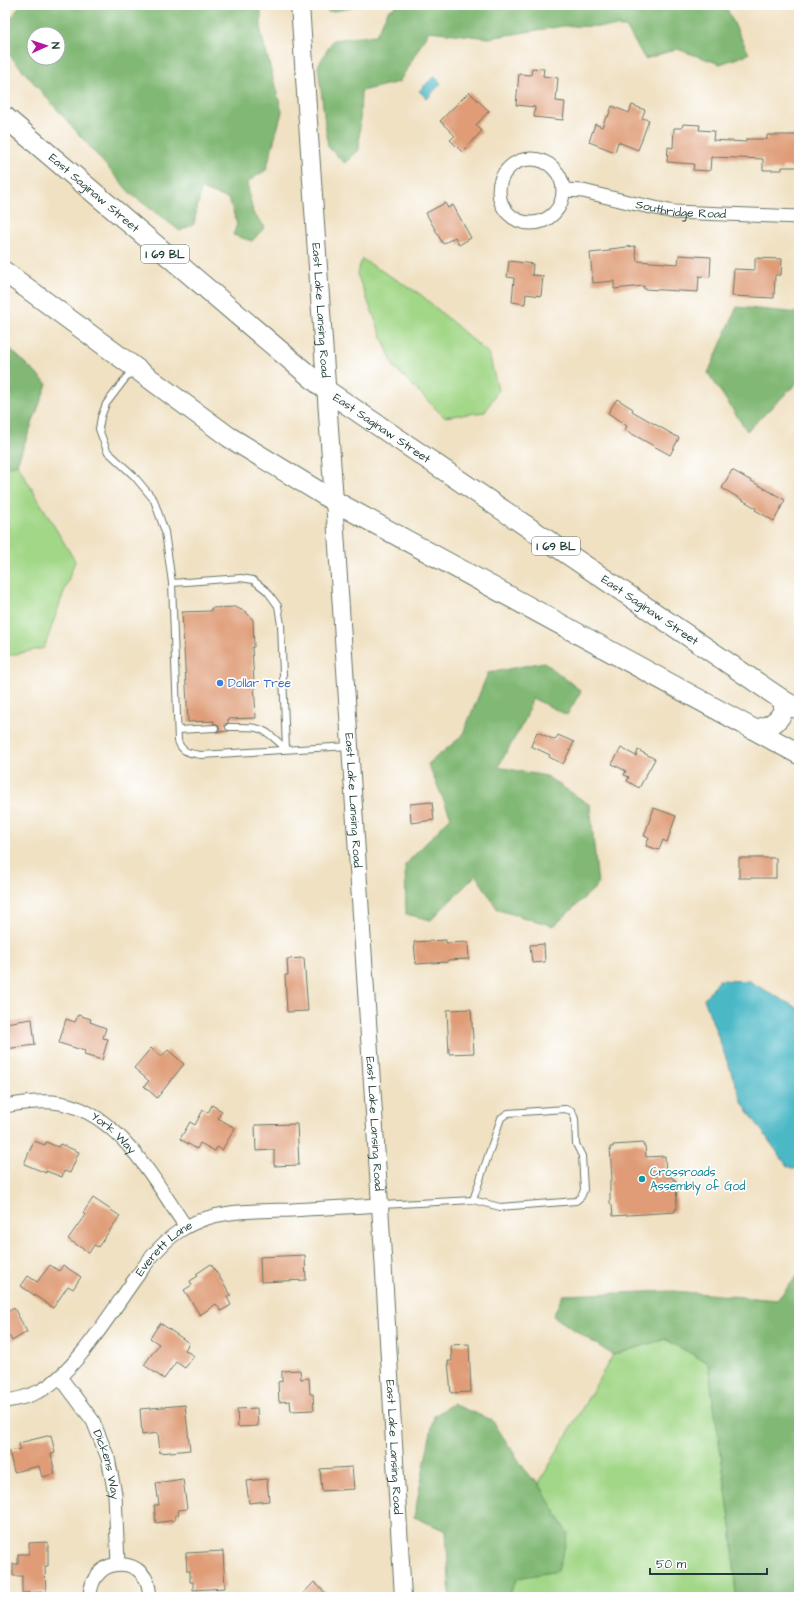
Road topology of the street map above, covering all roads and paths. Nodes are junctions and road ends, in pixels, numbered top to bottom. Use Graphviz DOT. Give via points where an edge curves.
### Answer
graph roads {
  1 [pos="300,5"];
  2 [pos="5,117"];
  3 [pos="564,190"];
  4 [pos="799,218"];
  5 [pos="5,272"];
  6 [pos="134,367"];
  7 [pos="326,390"];
  8 [pos="334,501"];
  9 [pos="172,583"];
  10 [pos="793,706"];
  11 [pos="229,727"];
  12 [pos="214,728"];
  13 [pos="178,730"];
  14 [pos="756,730"];
  15 [pos="350,746"];
  16 [pos="286,749"];
  17 [pos="799,754"];
  18 [pos="5,1106"];
  19 [pos="473,1200"];
  20 [pos="380,1205"];
  21 [pos="186,1227"];
  22 [pos="60,1377"];
  23 [pos="5,1401"];
  24 [pos="118,1564"];
  25 [pos="90,1597"];
  26 [pos="149,1597"];
  27 [pos="403,1597"];
  1 -- 7 [label="main road, East Lake Lansing Road"];
  2 -- 7 [label="main road, East Saginaw Street / I 69 BL"];
  3 -- 3 [label="street" via="558,210 551,217 531,224 516,219 504,209 499,188 508,169 527,159 548,163 562,180"];
  3 -- 4 [label="street, Southridge Road" via="583,191 674,212"];
  5 -- 6 [label="main road"];
  6 -- 8 [label="main road" via="229,437"];
  6 -- 9 [label="lane" via="106,404 99,429 107,451 134,476 154,500 165,532"];
  7 -- 8 [label="main road, East Lake Lansing Road"];
  7 -- 10 [label="main road, East Saginaw Street / I 69 BL"];
  8 -- 14 [label="main road"];
  8 -- 15 [label="street, East Lake Lansing Road"];
  9 -- 13 [label="lane"];
  9 -- 16 [label="lane" via="241,578 253,580 267,591 278,606"];
  10 -- 14 [label="main road" via="774,723"];
  11 -- 16 [label="lane" via="256,727 268,732"];
  12 -- 13 [label="lane"];
  13 -- 16 [label="lane" via="180,747 187,752 201,755"];
  14 -- 17 [label="main road"];
  15 -- 16 [label="lane"];
  15 -- 20 [label="street, East Lake Lansing Road"];
  18 -- 21 [label="street, York Way" via="30,1101 54,1102 75,1107 95,1117 114,1130 132,1149"];
  19 -- 19 [label="lane" via="500,1207 576,1201 582,1197 582,1156 576,1144 575,1119 572,1111 565,1108 508,1113 501,1118"];
  19 -- 20 [label="lane"];
  20 -- 21 [label="street, Everett Lane" via="249,1211 203,1219"];
  20 -- 27 [label="street, East Lake Lansing Road"];
  21 -- 22 [label="street, Everett Lane" via="151,1256 83,1351"];
  22 -- 23 [label="street, Everett Lane" via="40,1391"];
  22 -- 24 [label="street, Dickens Way" via="93,1421 108,1458 115,1494"];
  24 -- 25 [label="street" via="108,1566 94,1578"];
  24 -- 26 [label="street" via="137,1569 144,1576"];
}
